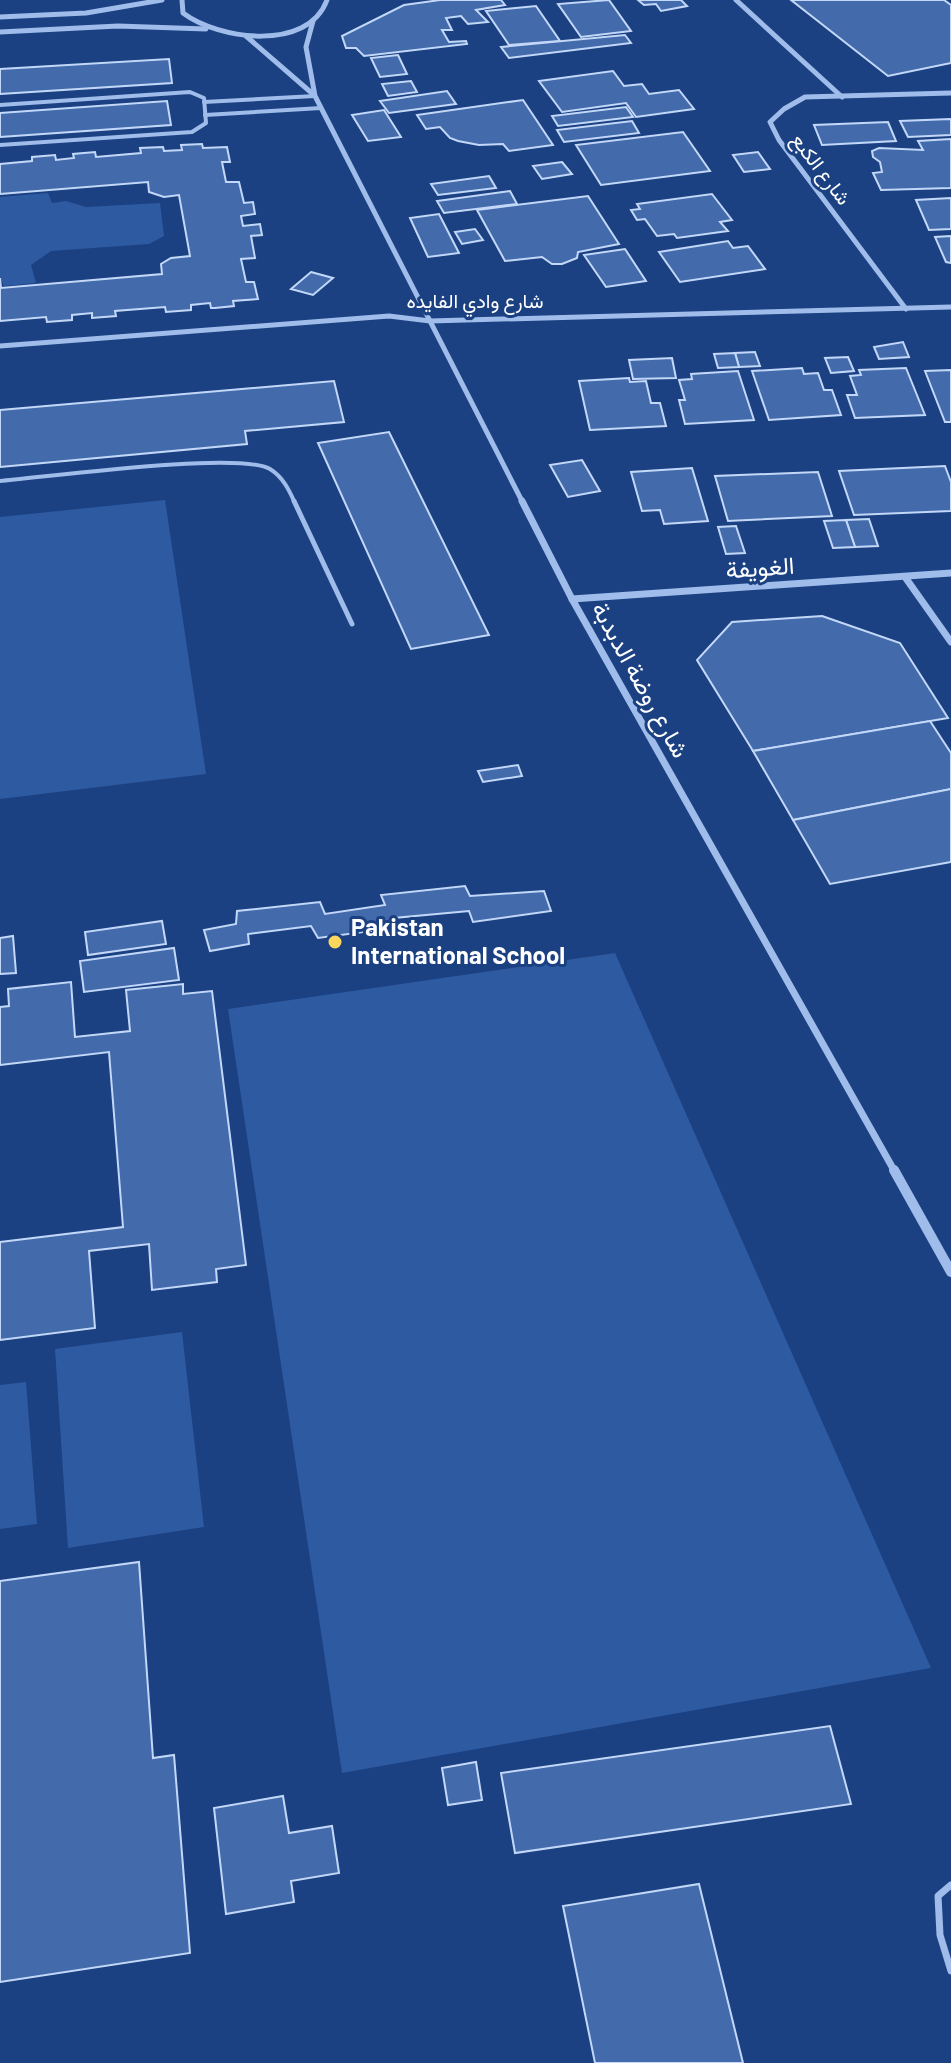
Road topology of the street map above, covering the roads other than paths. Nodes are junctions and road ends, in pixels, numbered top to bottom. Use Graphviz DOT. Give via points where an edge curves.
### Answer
graph roads {
  1 [pos="162,0"];
  2 [pos="182,0"];
  3 [pos="335,0"];
  4 [pos="736,0"];
  5 [pos="327,2"];
  6 [pos="0,17"];
  7 [pos="313,21"];
  8 [pos="206,29"];
  9 [pos="0,32"];
  10 [pos="246,35"];
  11 [pos="951,93"];
  12 [pos="315,96"];
  13 [pos="842,98"];
  14 [pos="204,102"];
  15 [pos="0,105"];
  16 [pos="321,108"];
  17 [pos="205,115"];
  18 [pos="0,145"];
  19 [pos="951,307"];
  20 [pos="906,309"];
  21 [pos="430,321"];
  22 [pos="0,346"];
  23 [pos="0,481"];
  24 [pos="951,573"];
  25 [pos="905,577"];
  26 [pos="572,599"];
  27 [pos="352,624"];
  28 [pos="951,642"];
  29 [pos="948,1261"];
  30 [pos="951,1272"];
  31 [pos="951,1885"];
  32 [pos="951,1971"];
  1 -- 6 [label="street" via="86,13"];
  2 -- 8 [label="street" via="183,13"];
  3 -- 5 [label="street"];
  4 -- 13 [label="street"];
  5 -- 7 [label="street"];
  7 -- 10 [label="street" via="276,33"];
  7 -- 12 [label="street, شارع روضة الدبدبة" via="306,47"];
  8 -- 9 [label="street" via="118,26"];
  8 -- 10 [label="street"];
  10 -- 12 [label="street, شارع روضة الدبدبة"];
  11 -- 13 [label="street, شارع الكبع"];
  12 -- 14 [label="lane"];
  12 -- 16 [label="street, شارع روضة الدبدبة"];
  13 -- 20 [label="street, شارع الكبع" via="805,97 770,122"];
  14 -- 15 [label="lane" via="201,95 183,91"];
  14 -- 17 [label="lane"];
  16 -- 17 [label="lane"];
  16 -- 21 [label="street, شارع روضة الدبدبة"];
  17 -- 18 [label="lane" via="206,123 192,132"];
  19 -- 20 [label="street, شارع وادي الفايده"];
  20 -- 21 [label="street, شارع وادي الفايده"];
  21 -- 22 [label="street, شارع وادي الفايده" via="389,316"];
  21 -- 26 [label="street, شارع روضة الدبدبة"];
  23 -- 27 [label="lane" via="223,461 268,468 287,485"];
  24 -- 25 [label="street, الغويفة"];
  25 -- 26 [label="street, الغويفة"];
  25 -- 28 [label="street"];
  26 -- 29 [label="street, شارع روضة الدبدبة"];
  29 -- 30 [label="street, شارع روضة الدبدبة"];
  31 -- 32 [label="lane" via="938,1896 940,1935"];
}
